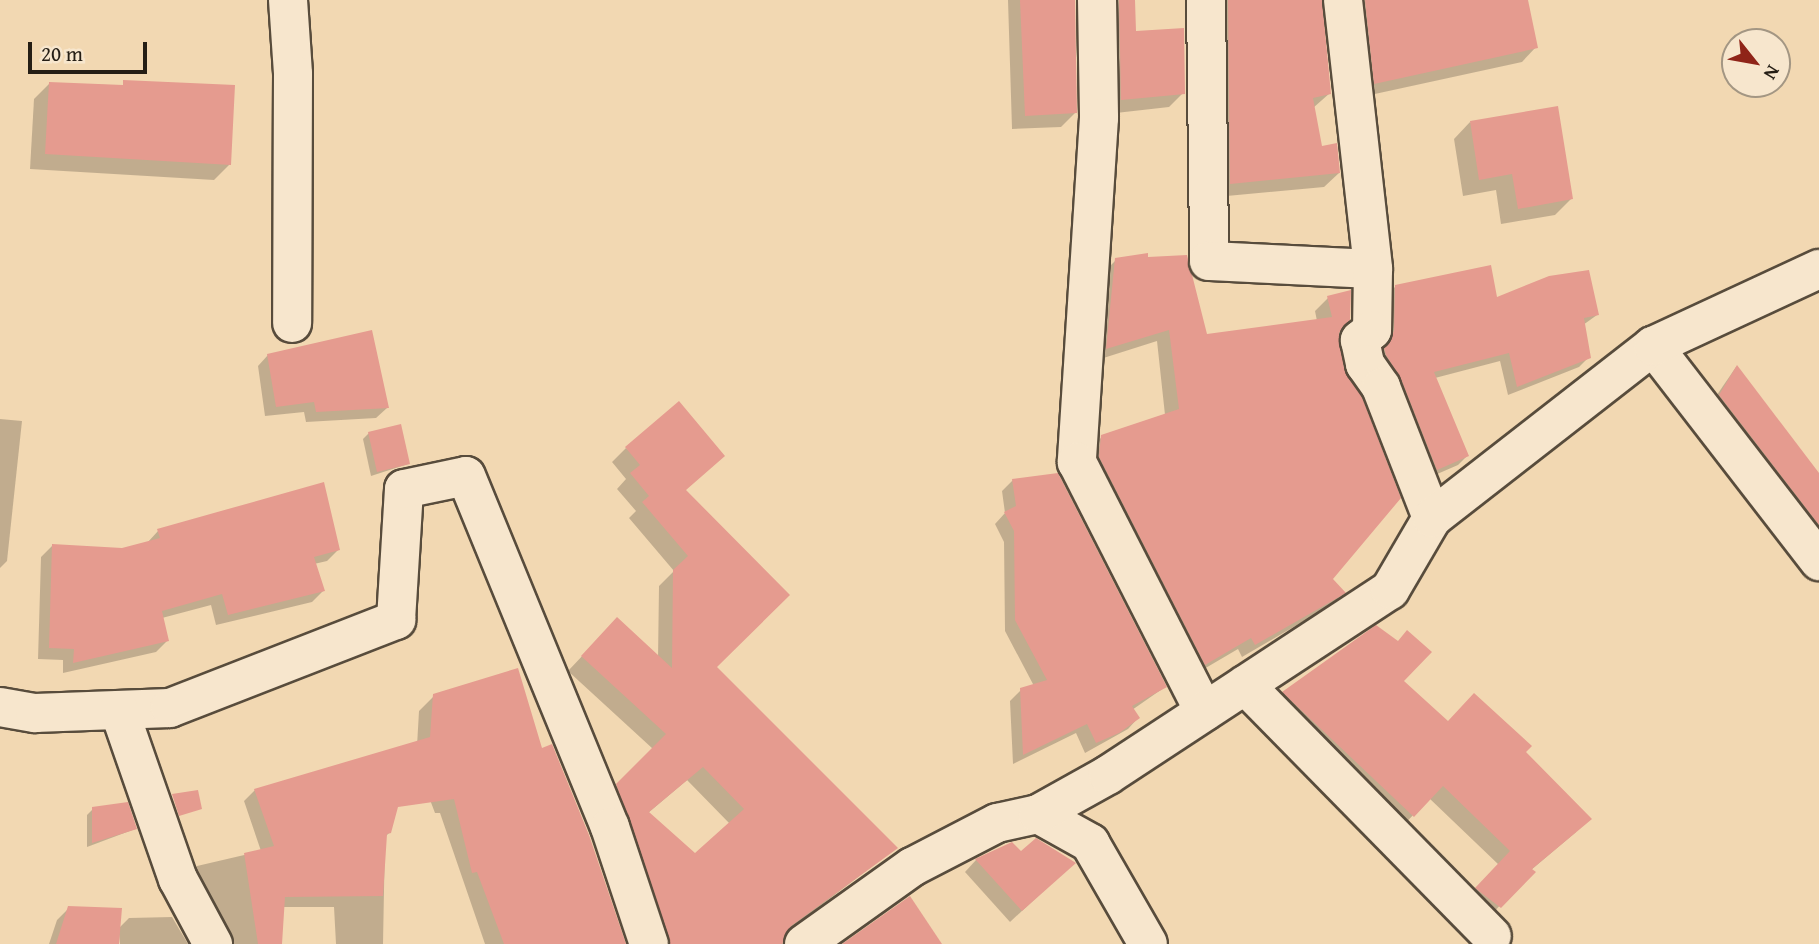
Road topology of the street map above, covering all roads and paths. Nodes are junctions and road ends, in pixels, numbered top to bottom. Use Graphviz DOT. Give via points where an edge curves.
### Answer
graph roads {
  1 [pos="288,0"];
  2 [pos="1097,0"];
  3 [pos="1206,0"];
  4 [pos="1343,0"];
  5 [pos="1373,269"];
  6 [pos="1819,269"];
  7 [pos="292,323"];
  8 [pos="1653,346"];
  9 [pos="1432,518"];
  10 [pos="1819,561"];
  11 [pos="1245,685"];
  12 [pos="0,707"];
  13 [pos="119,710"];
  14 [pos="1203,711"];
  15 [pos="1038,814"];
  16 [pos="1492,936"];
  17 [pos="213,944"];
  18 [pos="649,944"];
  19 [pos="804,944"];
  20 [pos="1148,944"];
  1 -- 7 [label="street" via="293,74"];
  2 -- 14 [label="street" via="1099,118 1077,462"];
  3 -- 5 [label="street" via="1209,261"];
  4 -- 5 [label="street"];
  5 -- 9 [label="street" via="1372,330 1360,340 1365,364 1381,387"];
  6 -- 8 [label="street"];
  8 -- 9 [label="street"];
  8 -- 10 [label="street"];
  9 -- 11 [label="street" via="1390,590"];
  11 -- 14 [label="street"];
  11 -- 16 [label="street"];
  12 -- 13 [label="street" via="35,713"];
  13 -- 17 [label="street" via="178,879"];
  13 -- 18 [label="street" via="170,708 396,620 404,489 466,476 595,788"];
  14 -- 15 [label="street" via="1108,775"];
  15 -- 19 [label="street" via="997,823 912,867"];
  15 -- 20 [label="street" via="1090,843"];
}
